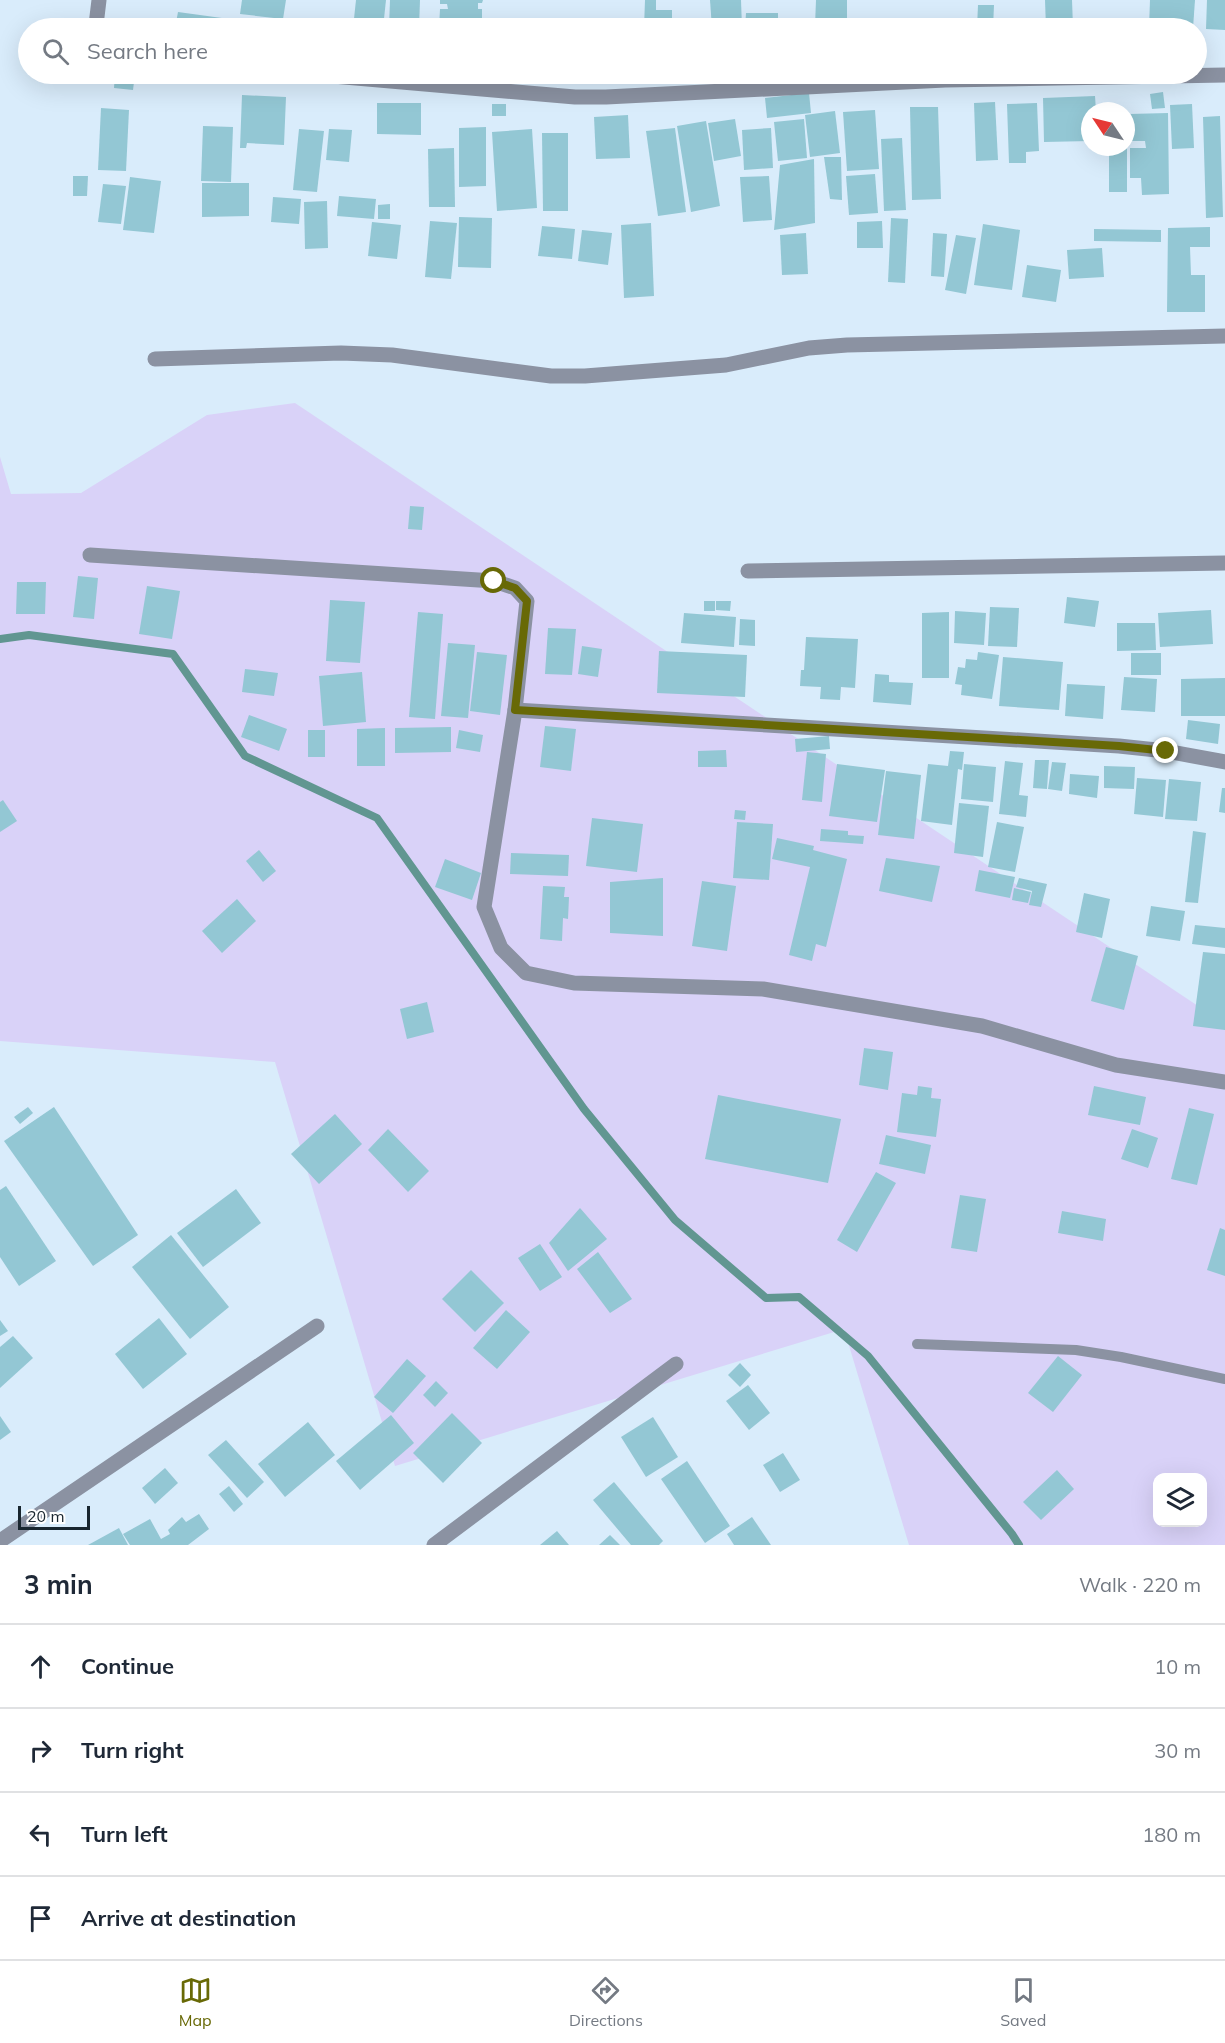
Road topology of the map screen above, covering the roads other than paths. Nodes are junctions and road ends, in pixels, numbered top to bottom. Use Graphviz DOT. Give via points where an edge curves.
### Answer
graph roads {
  1 [pos="99,0"];
  2 [pos="97,18"];
  3 [pos="1207,75"];
  4 [pos="1225,75"];
  5 [pos="425,84"];
  6 [pos="865,84"];
  7 [pos="1225,336"];
  8 [pos="154,359"];
  9 [pos="90,555"];
  10 [pos="1225,563"];
  11 [pos="748,572"];
  12 [pos="515,710"];
  13 [pos="1225,762"];
  14 [pos="1225,1082"];
  15 [pos="317,1326"];
  16 [pos="917,1344"];
  17 [pos="676,1364"];
  18 [pos="1225,1379"];
  19 [pos="0,1541"];
  20 [pos="434,1545"];
  1 -- 2 [label="street"];
  3 -- 4 [label="street"];
  5 -- 6 [label="street" via="606,97"];
  7 -- 8 [label="street" via="847,345 809,348 726,365 585,376 551,376 392,355"];
  9 -- 12 [label="street" via="494,581 515,588 527,601"];
  10 -- 11 [label="street"];
  12 -- 13 [label="street" via="1119,746"];
  12 -- 14 [label="street" via="484,907 501,948 526,974 574,983 763,989 982,1026 1116,1065"];
  15 -- 19 [label="street"];
  16 -- 18 [label="lane" via="1076,1350"];
  17 -- 20 [label="street"];
}
